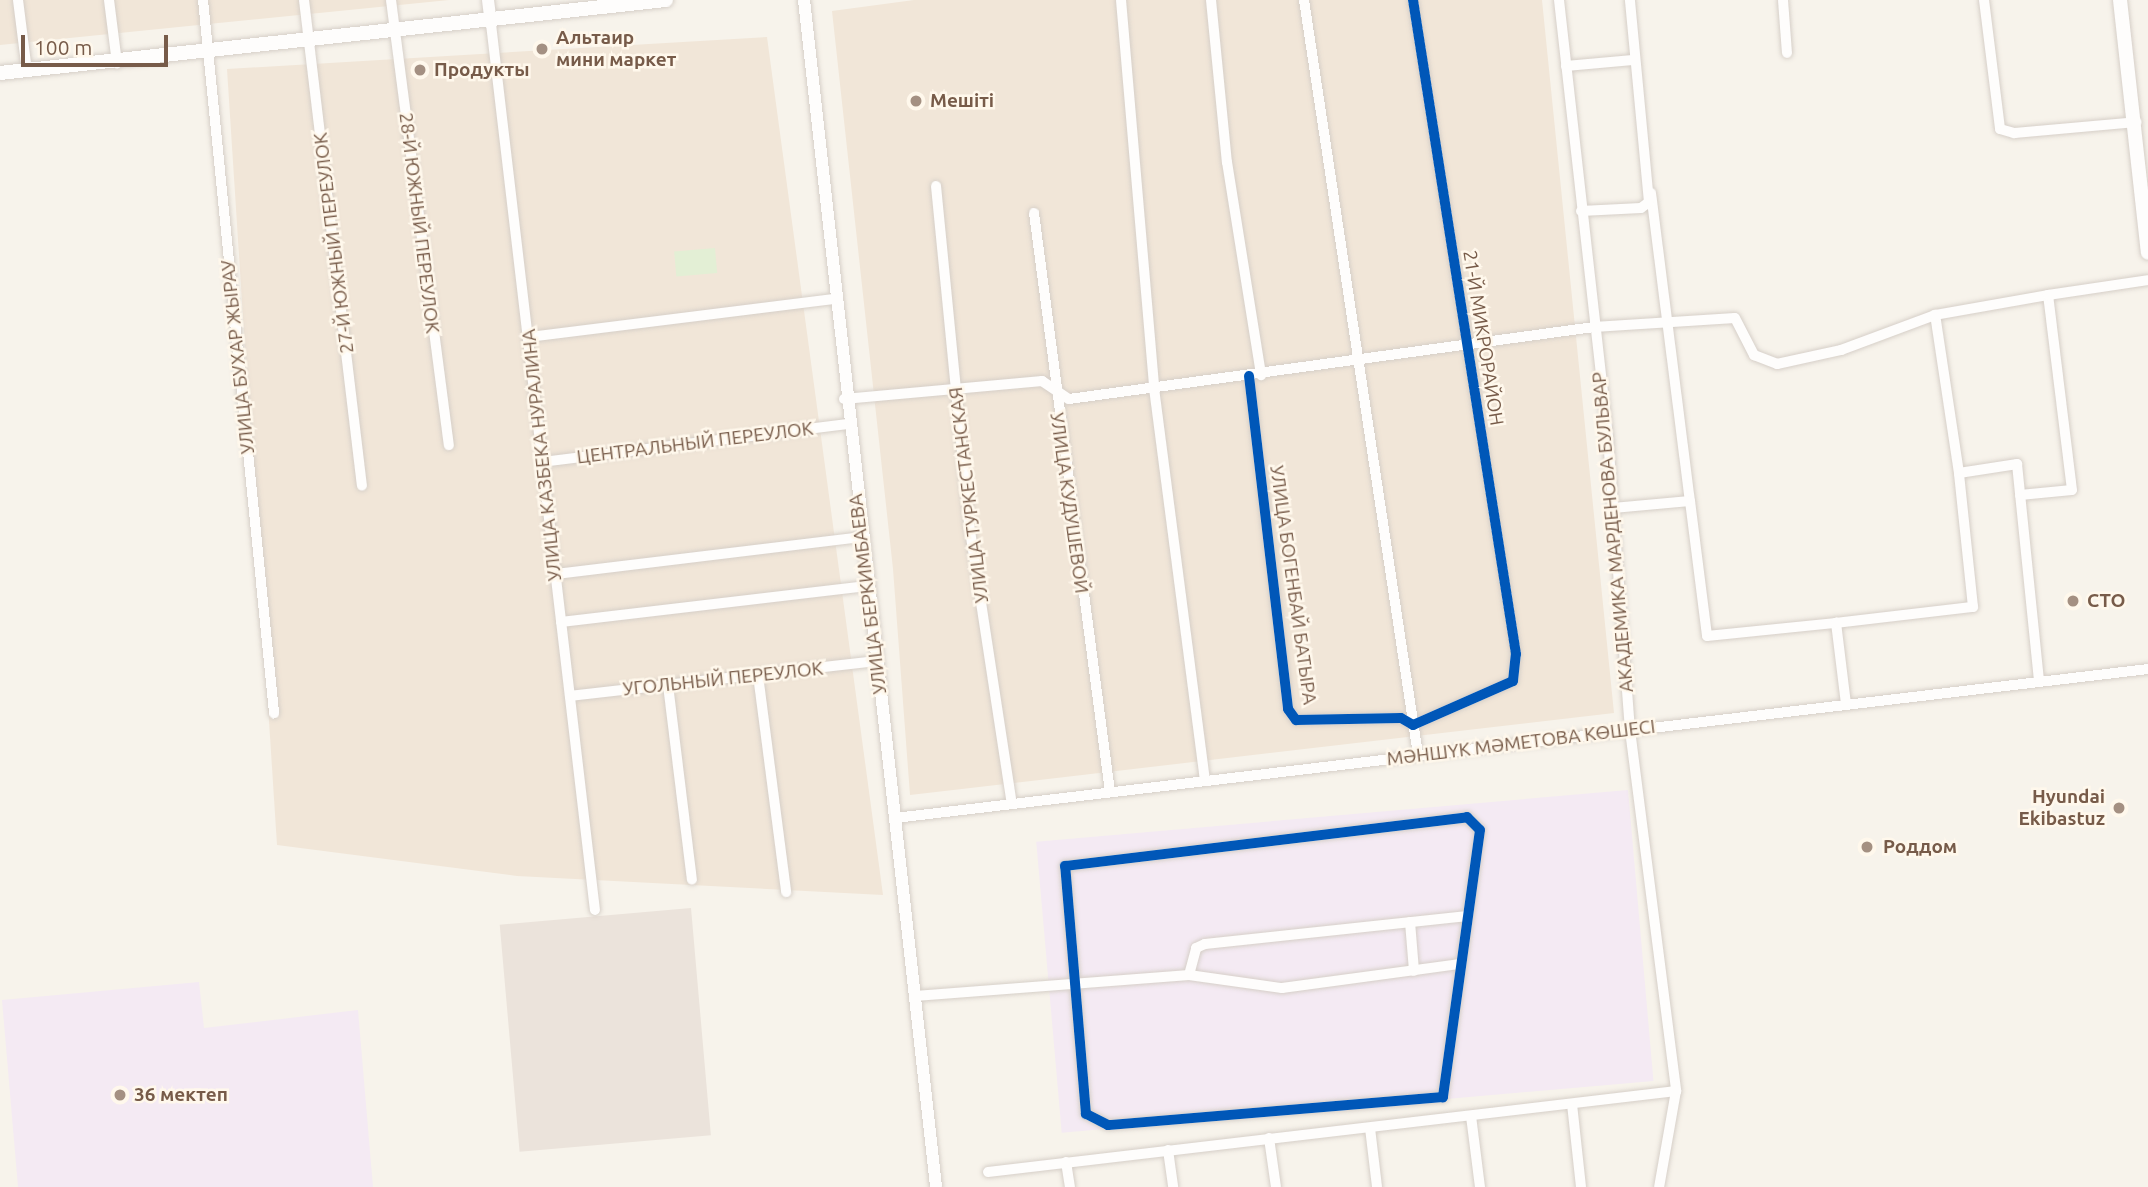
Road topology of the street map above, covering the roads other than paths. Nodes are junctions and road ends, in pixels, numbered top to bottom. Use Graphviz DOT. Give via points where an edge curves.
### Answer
graph roads {
  1 [pos="18,0"];
  2 [pos="109,0"];
  3 [pos="203,0"];
  4 [pos="304,0"];
  5 [pos="391,0"];
  6 [pos="488,0"];
  7 [pos="666,0"];
  8 [pos="803,0"];
  9 [pos="1121,0"];
  10 [pos="1211,0"];
  11 [pos="1304,0"];
  12 [pos="1413,0"];
  13 [pos="1559,0"];
  14 [pos="1630,0"];
  15 [pos="1783,0"];
  16 [pos="1984,0"];
  17 [pos="2120,0"];
  18 [pos="591,5"];
  19 [pos="491,24"];
  20 [pos="395,34"];
  21 [pos="311,43"];
  22 [pos="1787,53"];
  23 [pos="207,54"];
  24 [pos="1633,60"];
  25 [pos="117,62"];
  26 [pos="1566,66"];
  27 [pos="27,71"];
  28 [pos="0,74"];
  29 [pos="2137,122"];
  30 [pos="936,186"];
  31 [pos="1651,193"];
  32 [pos="1581,211"];
  33 [pos="1034,213"];
  34 [pos="2148,252"];
  35 [pos="2148,280"];
  36 [pos="2048,295"];
  37 [pos="833,299"];
  38 [pos="1935,315"];
  39 [pos="1667,324"];
  40 [pos="1594,327"];
  41 [pos="529,337"];
  42 [pos="1467,345"];
  43 [pos="1360,361"];
  44 [pos="1261,375"];
  45 [pos="1249,376"];
  46 [pos="1054,386"];
  47 [pos="1154,388"];
  48 [pos="956,390"];
  49 [pos="844,399"];
  50 [pos="847,424"];
  51 [pos="449,445"];
  52 [pos="542,461"];
  53 [pos="1959,473"];
  54 [pos="362,486"];
  55 [pos="2020,495"];
  56 [pos="1690,501"];
  57 [pos="1613,508"];
  58 [pos="861,537"];
  59 [pos="556,575"];
  60 [pos="867,586"];
  61 [pos="561,622"];
  62 [pos="1836,622"];
  63 [pos="876,662"];
  64 [pos="2148,669"];
  65 [pos="758,675"];
  66 [pos="2039,681"];
  67 [pos="668,685"];
  68 [pos="570,696"];
  69 [pos="1846,704"];
  70 [pos="274,713"];
  71 [pos="1413,725"];
  72 [pos="1630,730"];
  73 [pos="1418,755"];
  74 [pos="1205,781"];
  75 [pos="1110,792"];
  76 [pos="1012,804"];
  77 [pos="895,818"];
  78 [pos="692,880"];
  79 [pos="786,892"];
  80 [pos="595,910"];
  81 [pos="1468,916"];
  82 [pos="1410,922"];
  83 [pos="1460,964"];
  84 [pos="1415,971"];
  85 [pos="1189,975"];
  86 [pos="1072,981"];
  87 [pos="915,996"];
  88 [pos="1676,1091"];
  89 [pos="1573,1104"];
  90 [pos="1471,1116"];
  91 [pos="1370,1128"];
  92 [pos="1269,1138"];
  93 [pos="1168,1150"];
  94 [pos="1066,1162"];
  95 [pos="988,1172"];
  96 [pos="936,1187"];
  97 [pos="1070,1187"];
  98 [pos="1173,1187"];
  99 [pos="1276,1187"];
  100 [pos="1377,1187"];
  101 [pos="1480,1187"];
  102 [pos="1581,1187"];
  103 [pos="1659,1187"];
  1 -- 27 [label="street"];
  2 -- 25 [label="street"];
  3 -- 23 [label="street, УЛИЦА БУХАР ЖЫРАУ"];
  4 -- 21 [label="street, 27-Й ЮЖНЫЙ ПЕРЕУЛОК"];
  5 -- 20 [label="street, 28-Й ЮЖНЫЙ ПЕРЕУЛОК"];
  6 -- 19 [label="street, УЛИЦА КАЗБЕКА НУРАЛИНА"];
  7 -- 18 [label="main road"];
  8 -- 37 [label="street, УЛИЦА БЕРКИМБАЕВА"];
  9 -- 47 [label="street"];
  10 -- 44 [label="street" via="1227,162"];
  11 -- 43 [label="street"];
  12 -- 42 [label="street, 21-Й МИКРОРАЙОН"];
  13 -- 26 [label="street, АКАДЕМИКА МАРДЕНОВА БУЛЬВАР"];
  14 -- 24 [label="street"];
  15 -- 22 [label="street"];
  16 -- 29 [label="street" via="2000,129 2014,133"];
  17 -- 29 [label="main road"];
  18 -- 19 [label="main road"];
  19 -- 20 [label="main road"];
  19 -- 41 [label="street, УЛИЦА КАЗБЕКА НУРАЛИНА"];
  20 -- 21 [label="main road"];
  20 -- 51 [label="street, 28-Й ЮЖНЫЙ ПЕРЕУЛОК"];
  21 -- 23 [label="main road"];
  21 -- 54 [label="street, 27-Й ЮЖНЫЙ ПЕРЕУЛОК"];
  23 -- 25 [label="main road"];
  23 -- 70 [label="street, УЛИЦА БУХАР ЖЫРАУ"];
  24 -- 26 [label="street"];
  24 -- 31 [label="street"];
  25 -- 27 [label="main road"];
  26 -- 32 [label="street, АКАДЕМИКА МАРДЕНОВА БУЛЬВАР"];
  27 -- 28 [label="main road"];
  29 -- 34 [label="main road"];
  30 -- 48 [label="street, УЛИЦА ТУРКЕСТАНСКАЯ"];
  31 -- 32 [label="street" via="1641,208"];
  31 -- 39 [label="street"];
  32 -- 40 [label="street, АКАДЕМИКА МАРДЕНОВА БУЛЬВАР"];
  33 -- 46 [label="street, УЛИЦА КУДУШЕВОЙ"];
  35 -- 36 [label="street"];
  36 -- 38 [label="street"];
  36 -- 55 [label="street" via="2072,490"];
  37 -- 41 [label="street"];
  37 -- 49 [label="street, УЛИЦА БЕРКИМБАЕВА"];
  38 -- 39 [label="street" via="1841,350 1777,364 1754,355 1735,317"];
  38 -- 53 [label="street"];
  39 -- 40 [label="street"];
  39 -- 56 [label="street"];
  40 -- 42 [label="street"];
  40 -- 57 [label="street, АКАДЕМИКА МАРДЕНОВА БУЛЬВАР"];
  41 -- 52 [label="street, УЛИЦА КАЗБЕКА НУРАЛИНА"];
  42 -- 43 [label="street"];
  42 -- 71 [label="street, 21-Й МИКРОРАЙОН" via="1516,654 1513,681"];
  43 -- 44 [label="street"];
  43 -- 71 [label="street"];
  44 -- 45 [label="street"];
  45 -- 47 [label="street"];
  45 -- 71 [label="street, УЛИЦА БОГЕНБАЙ БАТЫРА" via="1288,709 1296,720 1310,722 1359,716 1401,718"];
  46 -- 47 [label="street" via="1069,399"];
  46 -- 48 [label="street" via="1042,381"];
  46 -- 75 [label="street, УЛИЦА КУДУШЕВОЙ"];
  47 -- 74 [label="street"];
  48 -- 49 [label="street"];
  48 -- 76 [label="street, УЛИЦА ТУРКЕСТАНСКАЯ"];
  49 -- 50 [label="street, УЛИЦА БЕРКИМБАЕВА"];
  50 -- 52 [label="street, ЦЕНТРАЛЬНЫЙ ПЕРЕУЛОК"];
  50 -- 58 [label="street, УЛИЦА БЕРКИМБАЕВА"];
  52 -- 59 [label="street, УЛИЦА КАЗБЕКА НУРАЛИНА"];
  53 -- 55 [label="street" via="2017,464"];
  53 -- 62 [label="street" via="1973,607"];
  55 -- 66 [label="street"];
  56 -- 57 [label="street"];
  56 -- 62 [label="street" via="1707,636"];
  57 -- 72 [label="street, АКАДЕМИКА МАРДЕНОВА БУЛЬВАР"];
  58 -- 59 [label="street"];
  58 -- 60 [label="street, УЛИЦА БЕРКИМБАЕВА"];
  59 -- 61 [label="street, УЛИЦА КАЗБЕКА НУРАЛИНА"];
  60 -- 61 [label="street"];
  60 -- 63 [label="street, УЛИЦА БЕРКИМБАЕВА"];
  61 -- 68 [label="street, УЛИЦА КАЗБЕКА НУРАЛИНА"];
  62 -- 69 [label="street"];
  63 -- 65 [label="street, УГОЛЬНЫЙ ПЕРЕУЛОК"];
  63 -- 77 [label="street, УЛИЦА БЕРКИМБАЕВА"];
  64 -- 66 [label="street, МӘНШҮК МӘМЕТОВА КӨШЕСІ"];
  65 -- 67 [label="street, УГОЛЬНЫЙ ПЕРЕУЛОК"];
  65 -- 79 [label="street"];
  66 -- 69 [label="street, МӘНШҮК МӘМЕТОВА КӨШЕСІ"];
  67 -- 68 [label="street, УГОЛЬНЫЙ ПЕРЕУЛОК"];
  67 -- 78 [label="street"];
  68 -- 80 [label="street, УЛИЦА КАЗБЕКА НУРАЛИНА"];
  69 -- 72 [label="street, МӘНШҮК МӘМЕТОВА КӨШЕСІ"];
  71 -- 73 [label="street"];
  72 -- 73 [label="street, МӘНШҮК МӘМЕТОВА КӨШЕСІ"];
  72 -- 88 [label="street, АКАДЕМИКА МАРДЕНОВА БУЛЬВАР"];
  73 -- 74 [label="street, МӘНШҮК МӘМЕТОВА КӨШЕСІ"];
  74 -- 75 [label="street, МӘНШҮК МӘМЕТОВА КӨШЕСІ"];
  75 -- 76 [label="street, МӘНШҮК МӘМЕТОВА КӨШЕСІ"];
  76 -- 77 [label="street, МӘНШҮК МӘМЕТОВА КӨШЕСІ"];
  77 -- 87 [label="street, УЛИЦА БЕРКИМБАЕВА"];
  81 -- 82 [label="street"];
  81 -- 83 [label="street"];
  81 -- 86 [label="street" via="1480,830 1467,817 1071,863 1062,872"];
  82 -- 84 [label="street"];
  82 -- 85 [label="street" via="1205,944 1196,948"];
  83 -- 84 [label="street"];
  83 -- 86 [label="street" via="1443,1097 1108,1125 1086,1114"];
  84 -- 85 [label="street" via="1282,988"];
  85 -- 86 [label="street"];
  86 -- 87 [label="street"];
  87 -- 96 [label="street, УЛИЦА БЕРКИМБАЕВА"];
  88 -- 89 [label="street"];
  88 -- 103 [label="street, АКАДЕМИКА МАРДЕНОВА БУЛЬВАР"];
  89 -- 90 [label="street"];
  89 -- 102 [label="street"];
  90 -- 91 [label="street"];
  90 -- 101 [label="street"];
  91 -- 92 [label="street"];
  91 -- 100 [label="street"];
  92 -- 93 [label="street"];
  92 -- 99 [label="street"];
  93 -- 94 [label="street"];
  93 -- 98 [label="street"];
  94 -- 95 [label="street"];
  94 -- 97 [label="street"];
}
